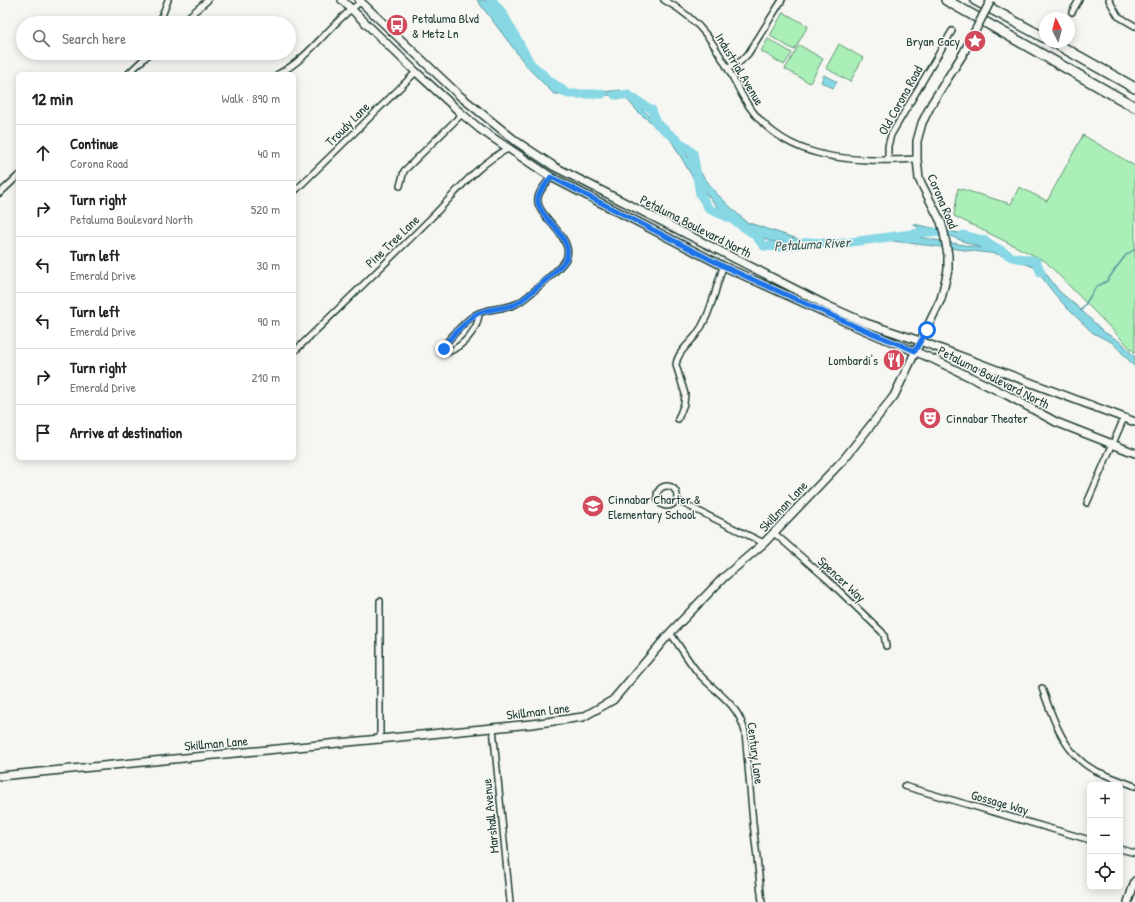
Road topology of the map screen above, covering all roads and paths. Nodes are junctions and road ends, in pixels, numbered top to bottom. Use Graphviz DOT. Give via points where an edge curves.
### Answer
graph roads {
  1 [pos="168,0"];
  2 [pos="208,0"];
  3 [pos="342,0"];
  4 [pos="664,0"];
  5 [pos="782,0"];
  6 [pos="946,0"];
  7 [pos="975,0"];
  8 [pos="991,0"];
  9 [pos="1079,0"];
  10 [pos="1109,0"];
  11 [pos="360,1"];
  12 [pos="351,9"];
  13 [pos="1072,12"];
  14 [pos="162,16"];
  15 [pos="189,16"];
  16 [pos="1135,26"];
  17 [pos="952,31"];
  18 [pos="1039,35"];
  19 [pos="1064,48"];
  20 [pos="143,60"];
  21 [pos="728,68"];
  22 [pos="130,72"];
  23 [pos="282,72"];
  24 [pos="416,72"];
  25 [pos="1135,88"];
  26 [pos="1135,107"];
  27 [pos="462,114"];
  28 [pos="508,149"];
  29 [pos="916,159"];
  30 [pos="888,160"];
  31 [pos="551,177"];
  32 [pos="16,178"];
  33 [pos="400,186"];
  34 [pos="296,190"];
  35 [pos="0,193"];
  36 [pos="723,266"];
  37 [pos="479,313"];
  38 [pos="920,341"];
  39 [pos="296,350"];
  40 [pos="915,351"];
  41 [pos="1124,418"];
  42 [pos="678,419"];
  43 [pos="1135,422"];
  44 [pos="1113,444"];
  45 [pos="1135,453"];
  46 [pos="676,500"];
  47 [pos="1087,503"];
  48 [pos="774,533"];
  49 [pos="764,543"];
  50 [pos="380,601"];
  51 [pos="670,633"];
  52 [pos="886,646"];
  53 [pos="1042,688"];
  54 [pos="493,728"];
  55 [pos="380,740"];
  56 [pos="0,776"];
  57 [pos="904,786"];
  58 [pos="1135,786"];
  59 [pos="1087,839"];
  60 [pos="1123,850"];
  61 [pos="1135,854"];
  62 [pos="1135,881"];
  63 [pos="510,902"];
  64 [pos="762,902"];
  65 [pos="1128,902"];
  1 -- 14 [label="street"];
  2 -- 15 [label="street"];
  3 -- 12 [label="main road, Petaluma Boulevard North"];
  4 -- 21 [label="street, Industrial Avenue" via="703,31"];
  5 -- 21 [label="street" via="745,57"];
  6 -- 26 [label="highway"];
  7 -- 18 [label="highway"];
  8 -- 29 [label="main road, Corona Road, bridge" via="922,123"];
  9 -- 13 [label="street"];
  10 -- 16 [label="street" via="1118,16"];
  11 -- 12 [label="street"];
  11 -- 38 [label="main road, Petaluma Boulevard North" via="460,96 517,142 555,167 826,305 866,323"];
  12 -- 23 [label="street" via="306,54"];
  12 -- 24 [label="main road, Petaluma Boulevard North"];
  17 -- 30 [label="street, Old Corona Road" via="891,135"];
  19 -- 25 [label="highway"];
  20 -- 22 [label="street"];
  21 -- 30 [label="street, Industrial Avenue" via="754,113 780,137 806,150 836,158"];
  24 -- 27 [label="main road, Petaluma Boulevard North"];
  24 -- 34 [label="street, Troudy Lane"];
  27 -- 28 [label="main road, Petaluma Boulevard North"];
  27 -- 33 [label="street" via="404,171"];
  28 -- 31 [label="main road, Petaluma Boulevard North"];
  28 -- 39 [label="street, Pine Tree Lane" via="495,155 466,182"];
  29 -- 30 [label="street, Industrial Avenue"];
  29 -- 38 [label="main road, Corona Road" via="921,183 941,222 948,255 948,270 941,299"];
  31 -- 36 [label="main road, Petaluma Boulevard North"];
  31 -- 37 [label="street" via="537,199 564,241 566,259 517,304"];
  32 -- 35 [label="street"];
  36 -- 40 [label="main road, Petaluma Boulevard North"];
  36 -- 42 [label="street" via="710,310 697,334 676,361 685,394"];
  37 -- 37 [label="street" via="478,324 463,342 448,352 444,349 444,345 467,321"];
  38 -- 40 [label="main road, Corona Road"];
  38 -- 41 [label="main road, Petaluma Boulevard North"];
  40 -- 44 [label="main road, Petaluma Boulevard North" via="993,388 1056,422"];
  40 -- 48 [label="main road, Skillman Lane" via="894,396 844,459"];
  41 -- 43 [label="main road, Petaluma Boulevard North"];
  41 -- 44 [label="street"];
  44 -- 45 [label="main road, Petaluma Boulevard North"];
  44 -- 47 [label="street"];
  46 -- 49 [label="street"];
  48 -- 49 [label="main road, Skillman Lane"];
  48 -- 52 [label="street, Spencer Way" via="871,621 884,635"];
  49 -- 51 [label="main road, Skillman Lane" via="723,578"];
  50 -- 55 [label="street"];
  51 -- 54 [label="main road, Skillman Lane" via="613,700 598,710 583,717"];
  51 -- 64 [label="street, Century Lane" via="699,673 734,707 742,720"];
  53 -- 58 [label="street" via="1068,748 1078,759 1094,770"];
  54 -- 55 [label="main road, Skillman Lane"];
  54 -- 63 [label="street, Marshall Avenue"];
  55 -- 56 [label="main road, Skillman Lane"];
  57 -- 59 [label="street, Gossage Way"];
  60 -- 61 [label="street"];
  62 -- 65 [label="main road"];
}
